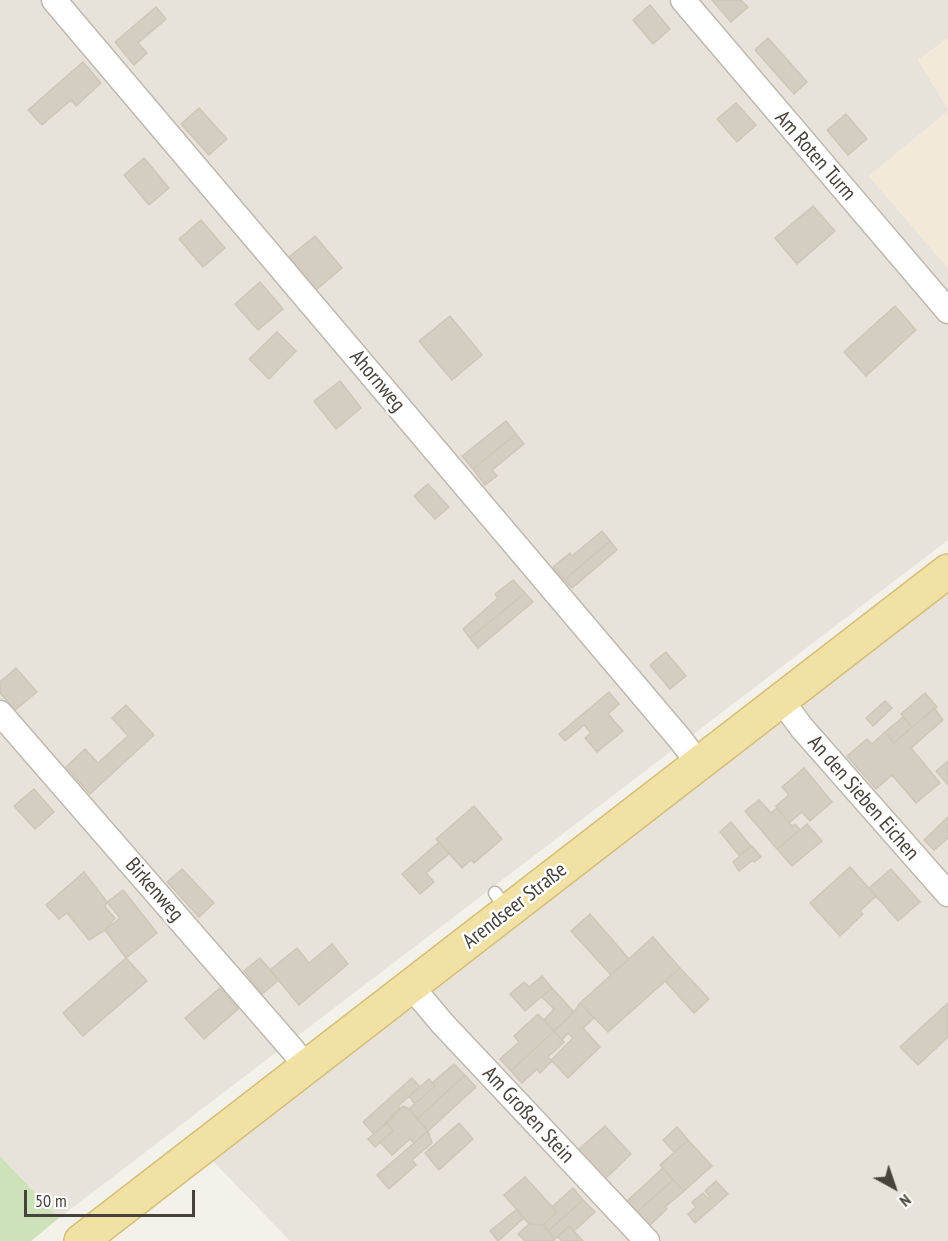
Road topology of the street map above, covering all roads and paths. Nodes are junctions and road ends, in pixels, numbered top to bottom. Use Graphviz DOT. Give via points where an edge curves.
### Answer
graph roads {
  1 [pos="54,0"];
  2 [pos="683,0"];
  3 [pos="948,311"];
  4 [pos="948,571"];
  5 [pos="781,700"];
  6 [pos="0,713"];
  7 [pos="699,764"];
  8 [pos="948,894"];
  9 [pos="411,986"];
  10 [pos="306,1067"];
  11 [pos="81,1241"];
  12 [pos="647,1241"];
  1 -- 7 [label="street, Ahornweg"];
  2 -- 3 [label="street, Am Roten Turm"];
  4 -- 5 [label="main road, Arendseer Straße"];
  5 -- 7 [label="main road, Arendseer Straße"];
  5 -- 8 [label="street, An den Sieben Eichen"];
  6 -- 10 [label="street, Birkenweg"];
  7 -- 9 [label="main road, Arendseer Straße" via="502,902"];
  9 -- 10 [label="main road, Arendseer Straße"];
  9 -- 12 [label="street, Am Großen Stein" via="441,1023"];
  10 -- 11 [label="main road, Arendseer Straße"];
}
